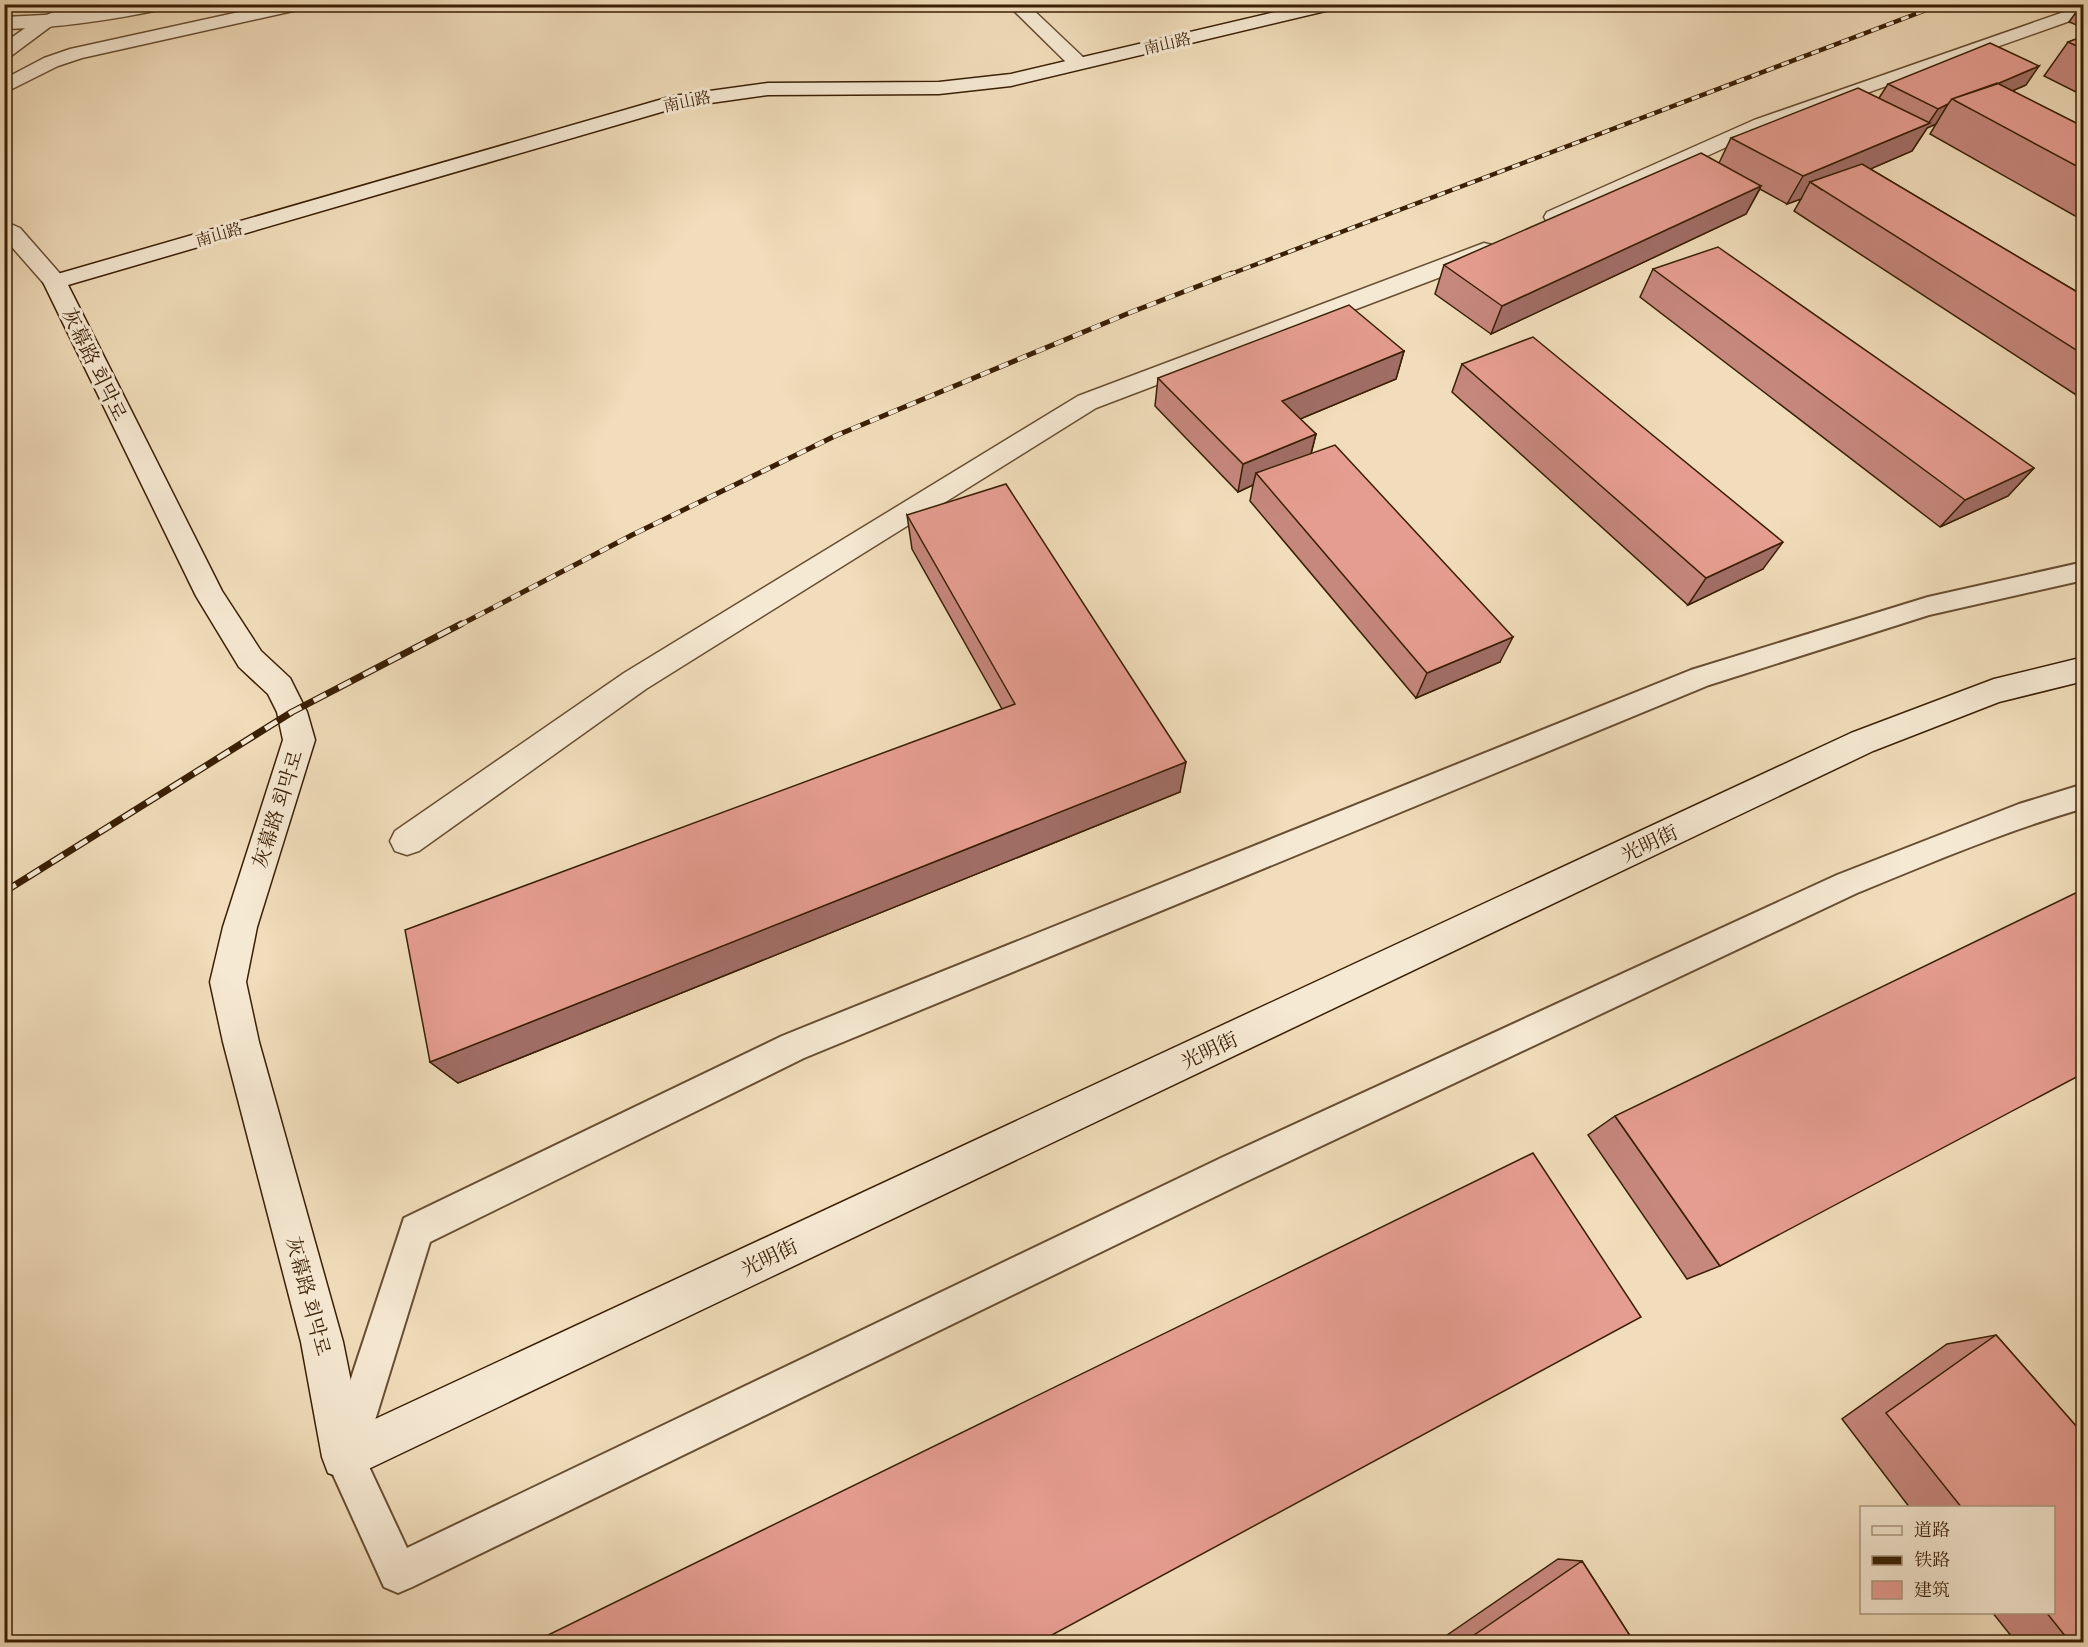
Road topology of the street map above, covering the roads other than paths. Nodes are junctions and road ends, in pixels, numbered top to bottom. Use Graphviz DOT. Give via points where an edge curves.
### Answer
graph roads {
  1 [pos="87,4"];
  2 [pos="164,4"];
  3 [pos="302,4"];
  4 [pos="1016,4"];
  5 [pos="1334,4"];
  6 [pos="2084,10"];
  7 [pos="4,23"];
  8 [pos="44,23"];
  9 [pos="4,52"];
  10 [pos="1078,63"];
  11 [pos="4,87"];
  12 [pos="1537,226"];
  13 [pos="4,228"];
  14 [pos="1505,240"];
  15 [pos="55,282"];
  16 [pos="2084,571"];
  17 [pos="2084,669"];
  18 [pos="2084,796"];
  19 [pos="407,841"];
  20 [pos="344,1457"];
  1 -- 8 [label="main road"];
  2 -- 8 [label="main road"];
  3 -- 11 [label="main road" via="77,53"];
  4 -- 10 [label="main road"];
  5 -- 10 [label="main road, 南山路"];
  6 -- 12 [label="main road" via="1761,124"];
  7 -- 8 [label="main road"];
  8 -- 9 [label="main road"];
  10 -- 15 [label="main road, 南山路" via="977,85 768,89 673,102"];
  13 -- 15 [label="main road, 灰幕路 회막로"];
  14 -- 19 [label="main road" via="1451,265 1087,402 635,681"];
  15 -- 20 [label="main road, 灰幕路 회막로" via="210,596 250,659 279,686 292,712 299,740 240,927 228,982 322,1342"];
  16 -- 20 [label="lane" via="1928,606 1700,677 793,1047 416,1230"];
  17 -- 20 [label="main road, 光明街" via="1994,691 1862,742"];
  18 -- 20 [label="lane" via="1951,841 1836,889 1233,1170 398,1573"];
}
